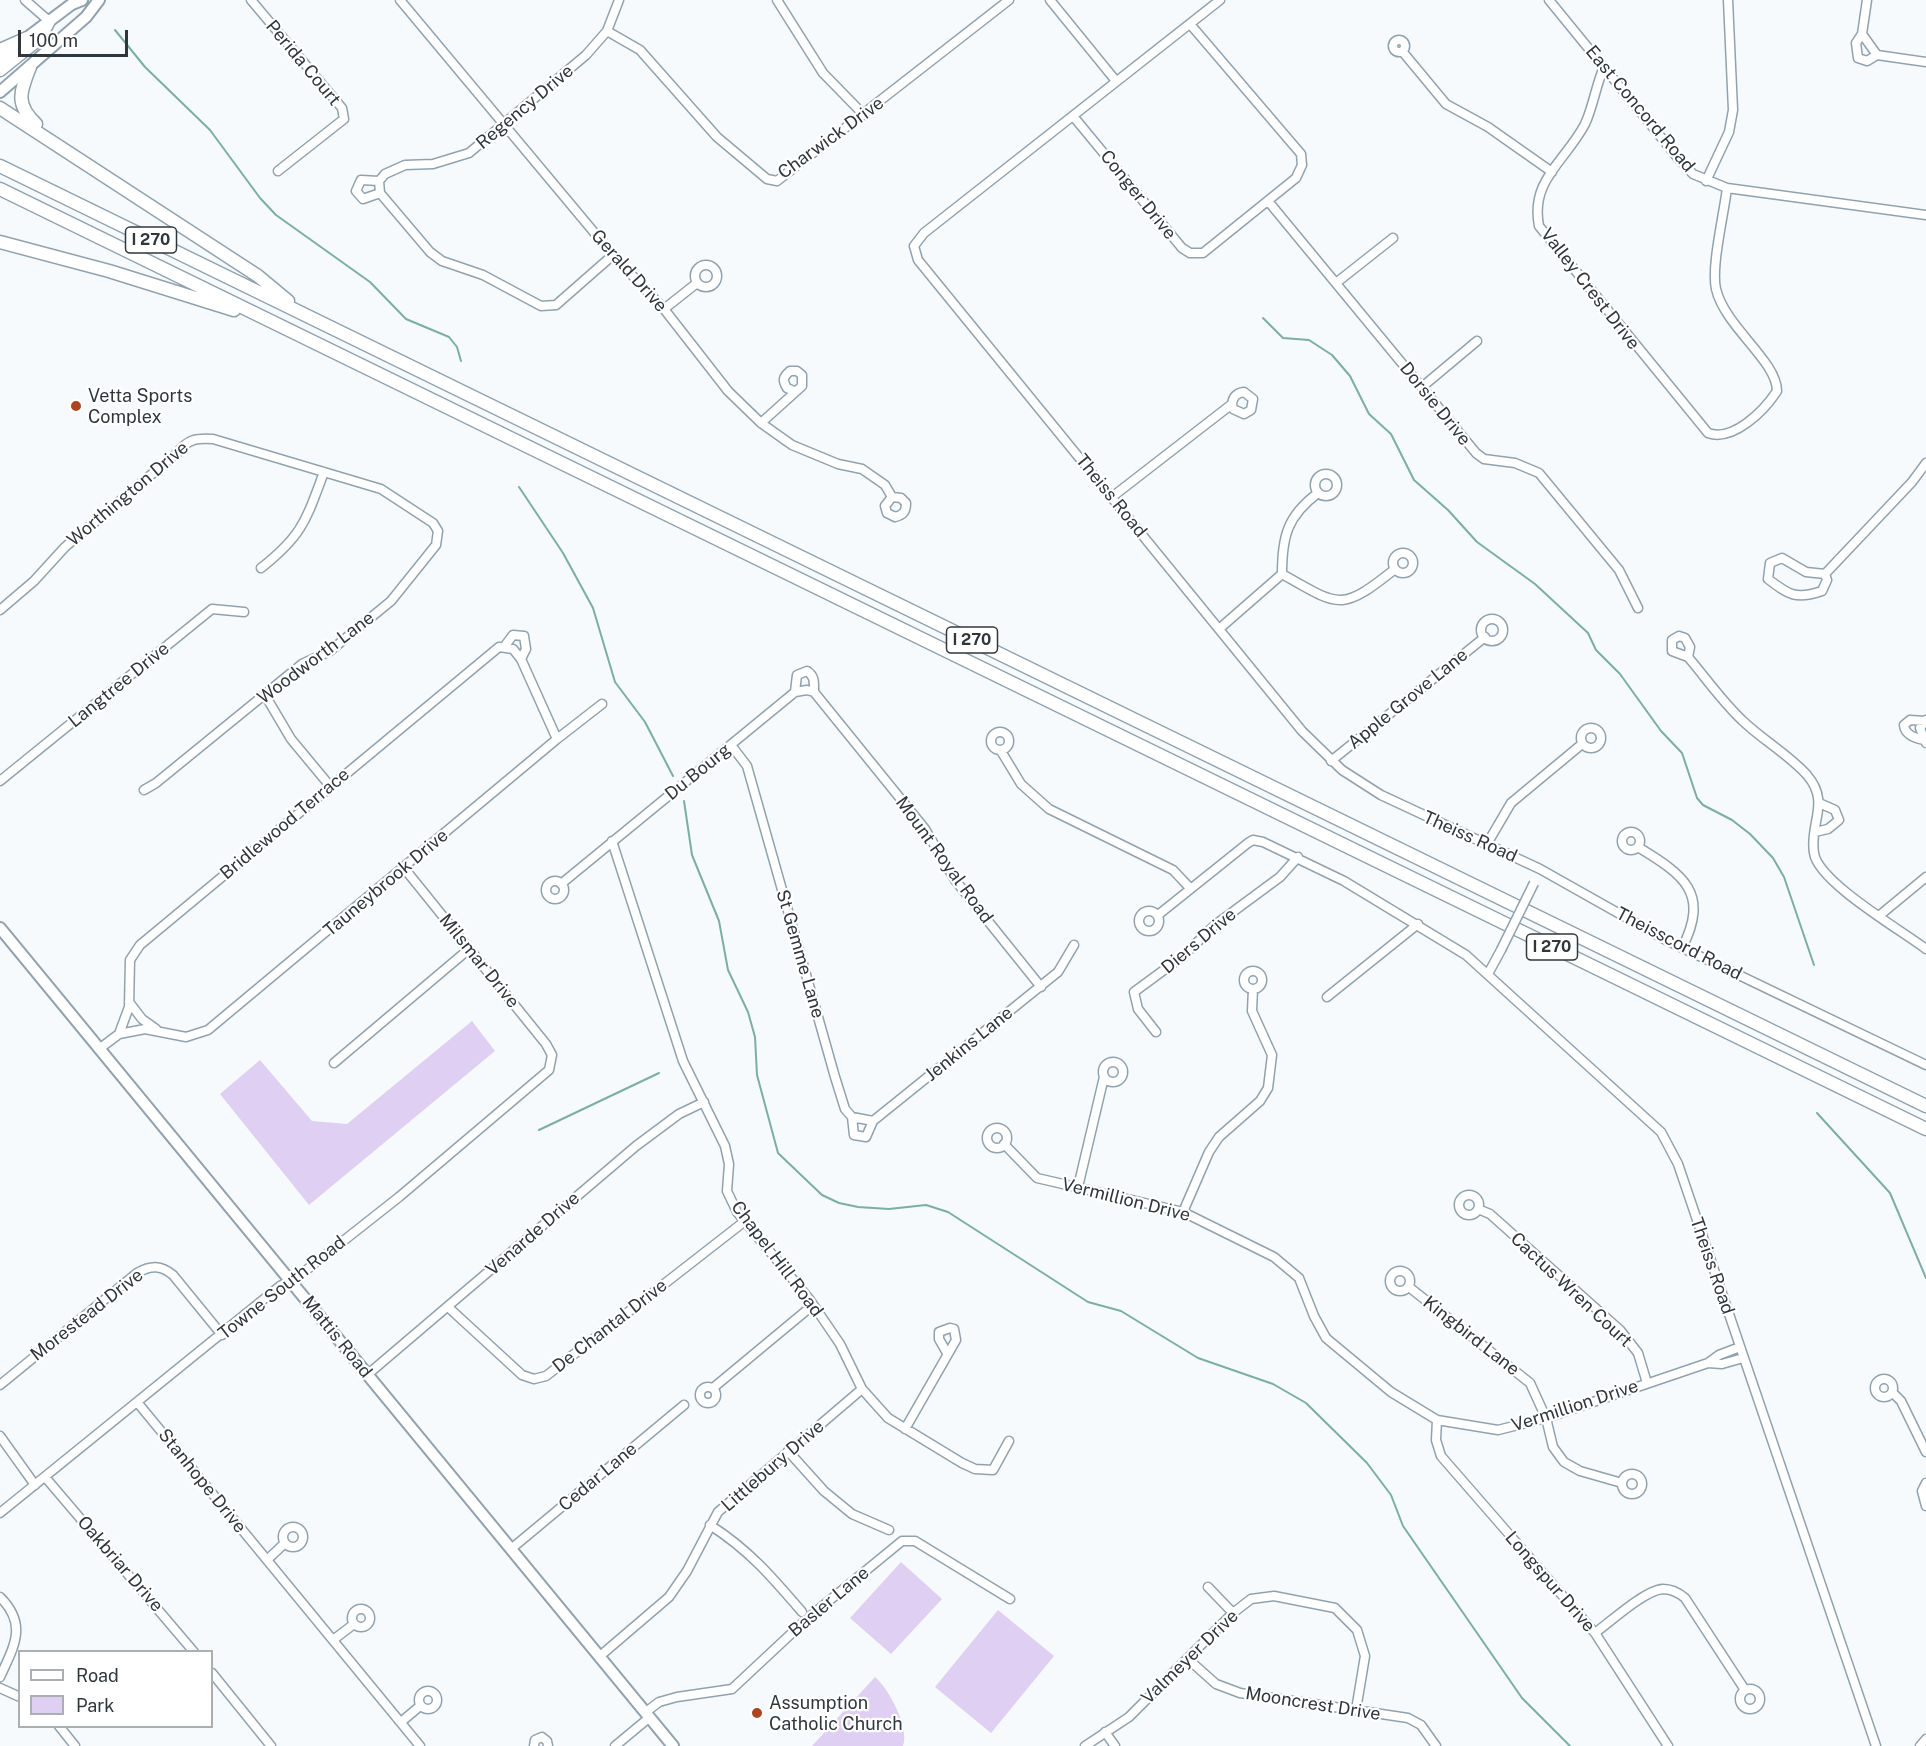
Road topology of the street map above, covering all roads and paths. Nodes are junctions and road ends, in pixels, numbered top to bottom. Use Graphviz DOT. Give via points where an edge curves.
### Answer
graph roads {
  1 [pos="25,0"];
  2 [pos="82,0"];
  3 [pos="99,0"];
  4 [pos="250,0"];
  5 [pos="400,0"];
  6 [pos="619,0"];
  7 [pos="777,0"];
  8 [pos="1009,0"];
  9 [pos="1050,0"];
  10 [pos="1220,0"];
  11 [pos="1550,0"];
  12 [pos="1728,0"];
  13 [pos="1867,0"];
  14 [pos="49,21"];
  15 [pos="1190,24"];
  16 [pos="607,31"];
  17 [pos="1862,34"];
  18 [pos="27,38"];
  19 [pos="0,50"];
  20 [pos="1402,51"];
  21 [pos="1877,55"];
  22 [pos="0,58"];
  23 [pos="1926,62"];
  24 [pos="30,67"];
  25 [pos="1604,67"];
  26 [pos="0,70"];
  27 [pos="1116,81"];
  28 [pos="0,92"];
  29 [pos="0,108"];
  30 [pos="864,115"];
  31 [pos="1073,116"];
  32 [pos="505,125"];
  33 [pos="57,143"];
  34 [pos="0,166"];
  35 [pos="278,171"];
  36 [pos="1552,172"];
  37 [pos="378,181"];
  38 [pos="1706,181"];
  39 [pos="1727,188"];
  40 [pos="0,189"];
  41 [pos="380,193"];
  42 [pos="1268,201"];
  43 [pos="1926,215"];
  44 [pos="1393,238"];
  45 [pos="0,242"];
  46 [pos="613,255"];
  47 [pos="697,283"];
  48 [pos="1336,283"];
  49 [pos="664,309"];
  50 [pos="302,314"];
  51 [pos="264,318"];
  52 [pos="1477,341"];
  53 [pos="1422,387"];
  54 [pos="794,390"];
  55 [pos="1232,404"];
  56 [pos="761,423"];
  57 [pos="1926,463"];
  58 [pos="324,472"];
  59 [pos="1318,493"];
  60 [pos="892,497"];
  61 [pos="1112,497"];
  62 [pos="438,531"];
  63 [pos="261,568"];
  64 [pos="1395,569"];
  65 [pos="1282,574"];
  66 [pos="1825,574"];
  67 [pos="1638,608"];
  68 [pos="0,610"];
  69 [pos="244,612"];
  70 [pos="1219,629"];
  71 [pos="1485,637"];
  72 [pos="504,646"];
  73 [pos="1688,657"];
  74 [pos="521,660"];
  75 [pos="795,692"];
  76 [pos="814,692"];
  77 [pos="265,695"];
  78 [pos="602,704"];
  79 [pos="1926,720"];
  80 [pos="557,739"];
  81 [pos="1925,742"];
  82 [pos="1582,744"];
  83 [pos="731,746"];
  84 [pos="1001,751"];
  85 [pos="1331,761"];
  86 [pos="0,781"];
  87 [pos="330,786"];
  88 [pos="144,790"];
  89 [pos="1819,803"];
  90 [pos="1815,832"];
  91 [pos="612,841"];
  92 [pos="1487,844"];
  93 [pos="1638,847"];
  94 [pos="1298,857"];
  95 [pos="404,868"];
  96 [pos="1540,869"];
  97 [pos="1926,877"];
  98 [pos="561,884"];
  99 [pos="1190,888"];
  100 [pos="1158,915"];
  101 [pos="1880,915"];
  102 [pos="1418,924"];
  103 [pos="0,928"];
  104 [pos="1074,945"];
  105 [pos="1682,948"];
  106 [pos="469,949"];
  107 [pos="1926,949"];
  108 [pos="1488,974"];
  109 [pos="1041,987"];
  110 [pos="1253,989"];
  111 [pos="1327,997"];
  112 [pos="129,1002"];
  113 [pos="160,1031"];
  114 [pos="1156,1032"];
  115 [pos="119,1034"];
  116 [pos="99,1049"];
  117 [pos="552,1055"];
  118 [pos="334,1063"];
  119 [pos="1926,1065"];
  120 [pos="1104,1077"];
  121 [pos="704,1102"];
  122 [pos="1926,1106"];
  123 [pos="852,1117"];
  124 [pos="873,1121"];
  125 [pos="1926,1129"];
  126 [pos="1004,1144"];
  127 [pos="1078,1187"];
  128 [pos="1478,1209"];
  129 [pos="1183,1212"];
  130 [pos="745,1221"];
  131 [pos="290,1281"];
  132 [pos="1409,1287"];
  133 [pos="813,1305"];
  134 [pos="448,1307"];
  135 [pos="222,1335"];
  136 [pos="1740,1347"];
  137 [pos="947,1353"];
  138 [pos="1743,1358"];
  139 [pos="1708,1363"];
  140 [pos="368,1375"];
  141 [pos="1647,1383"];
  142 [pos="0,1384"];
  143 [pos="713,1388"];
  144 [pos="862,1389"];
  145 [pos="1892,1392"];
  146 [pos="137,1402"];
  147 [pos="684,1405"];
  148 [pos="1546,1418"];
  149 [pos="1437,1420"];
  150 [pos="905,1429"];
  151 [pos="0,1436"];
  152 [pos="1009,1441"];
  153 [pos="788,1451"];
  154 [pos="1926,1452"];
  155 [pos="45,1477"];
  156 [pos="1622,1483"];
  157 [pos="1926,1483"];
  158 [pos="35,1485"];
  159 [pos="1926,1506"];
  160 [pos="0,1513"];
  161 [pos="710,1525"];
  162 [pos="889,1530"];
  163 [pos="285,1543"];
  164 [pos="511,1549"];
  165 [pos="268,1559"];
  166 [pos="1208,1587"];
  167 [pos="0,1597"];
  168 [pos="1010,1599"];
  169 [pos="802,1612"];
  170 [pos="1233,1613"];
  171 [pos="354,1624"];
  172 [pos="1595,1633"];
  173 [pos="333,1640"];
  174 [pos="192,1650"];
  175 [pos="600,1656"];
  176 [pos="1188,1659"];
  177 [pos="213,1674"];
  178 [pos="0,1677"];
  179 [pos="0,1688"];
  180 [pos="1745,1690"];
  181 [pos="18,1696"];
  182 [pos="420,1706"];
  183 [pos="1356,1710"];
  184 [pos="648,1714"];
  185 [pos="400,1722"];
  186 [pos="61,1728"];
  187 [pos="1105,1732"];
  188 [pos="1926,1739"];
  189 [pos="75,1746"];
  190 [pos="271,1746"];
  191 [pos="420,1746"];
  192 [pos="534,1746"];
  193 [pos="548,1746"];
  194 [pos="615,1746"];
  195 [pos="673,1746"];
  196 [pos="1085,1746"];
  197 [pos="1114,1746"];
  198 [pos="1436,1746"];
  199 [pos="1668,1746"];
  200 [pos="1876,1746"];
  201 [pos="1920,1746"];
  1 -- 14 [label="street"];
  2 -- 14 [label="main road"];
  3 -- 24 [label="main road" via="87,17"];
  4 -- 35 [label="street, Perida Court" via="342,108 344,119"];
  5 -- 32 [label="street, Gerald Drive"];
  6 -- 16 [label="street, Regency Drive"];
  7 -- 30 [label="street" via="823,73"];
  8 -- 30 [label="street, Charwick Drive"];
  9 -- 27 [label="street"];
  10 -- 15 [label="street"];
  11 -- 25 [label="street, East Concord Road"];
  12 -- 38 [label="street" via="1733,110 1729,132"];
  13 -- 17 [label="street"];
  14 -- 18 [label="main road"];
  14 -- 26 [label="highway" via="40,38"];
  15 -- 27 [label="street"];
  15 -- 42 [label="street, Conger Drive" via="1301,154 1302,165 1296,178"];
  16 -- 30 [label="street, Charwick Drive" via="640,50 717,137 767,179 777,181"];
  16 -- 32 [label="street, Regency Drive" via="586,55"];
  17 -- 21 [label="street"];
  17 -- 21 [label="street" via="1856,43 1858,58 1867,61"];
  18 -- 19 [label="highway"];
  18 -- 22 [label="main road"];
  20 -- 36 [label="street" via="1446,104 1488,127"];
  21 -- 23 [label="street"];
  24 -- 28 [label="main road"];
  24 -- 33 [label="highway" via="22,88 25,114"];
  25 -- 36 [label="street, Valley Crest Drive" via="1586,122"];
  25 -- 38 [label="street, East Concord Road" via="1678,158"];
  27 -- 31 [label="street, Theiss Road"];
  29 -- 33 [label="highway"];
  31 -- 42 [label="street, Conger Drive" via="1182,248 1190,252 1203,253"];
  31 -- 61 [label="street, Theiss Road" via="924,233 915,243 914,252"];
  32 -- 37 [label="street, Regency Drive" via="469,153 433,164 405,165"];
  32 -- 46 [label="street, Gerald Drive"];
  33 -- 50 [label="highway" via="258,276"];
  34 -- 50 [label="highway, I 270"];
  36 -- 39 [label="street, Valley Crest Drive" via="1539,191 1539,226 1708,433 1725,435 1736,430 1777,391 1774,375 1727,317 1716,289"];
  37 -- 41 [label="street"];
  37 -- 41 [label="street, Regency Drive" via="361,180 356,191 363,200"];
  38 -- 39 [label="street, East Concord Road"];
  39 -- 43 [label="street, East Concord Road"];
  40 -- 51 [label="highway, I 270"];
  41 -- 46 [label="street" via="442,261 483,274 541,306 556,305"];
  42 -- 48 [label="street, Dorsie Drive"];
  44 -- 48 [label="street"];
  45 -- 51 [label="highway"];
  46 -- 49 [label="street, Gerald Drive"];
  47 -- 49 [label="street"];
  48 -- 53 [label="street, Dorsie Drive"];
  49 -- 56 [label="street, Gerald Drive" via="728,391"];
  50 -- 122 [label="highway, I 270"];
  51 -- 125 [label="highway, I 270"];
  52 -- 53 [label="street"];
  53 -- 67 [label="street, Dorsie Drive" via="1484,459 1515,463 1539,473 1619,570"];
  54 -- 56 [label="street"];
  55 -- 61 [label="street"];
  56 -- 60 [label="street, Gerald Drive" via="792,444 862,470 885,485"];
  57 -- 66 [label="street"];
  58 -- 62 [label="street, Worthington Drive" via="381,489 433,523"];
  58 -- 63 [label="street" via="306,521 288,546"];
  58 -- 68 [label="street, Worthington Drive" via="213,439 186,442"];
  59 -- 65 [label="street" via="1288,526"];
  61 -- 70 [label="street, Theiss Road"];
  62 -- 77 [label="street, Woodworth Lane" via="436,545 392,601 330,651 302,664"];
  64 -- 65 [label="street" via="1357,598 1336,602"];
  65 -- 70 [label="street"];
  66 -- 66 [label="street" via="1806,572 1782,558 1770,563 1768,579 1790,595 1809,595 1822,591 1827,580"];
  69 -- 86 [label="street, Langtree Drive" via="212,609"];
  70 -- 85 [label="street, Theiss Road"];
  71 -- 85 [label="street, Apple Grove Lane"];
  72 -- 74 [label="street, Bridlewood Terrace" via="513,649"];
  72 -- 74 [label="street, Bridlewood Terrace" via="513,635 524,636 526,649"];
  72 -- 87 [label="street, Bridlewood Terrace"];
  73 -- 89 [label="street" via="1742,720 1806,775 1817,791"];
  74 -- 80 [label="street, Bridlewood Terrace"];
  75 -- 76 [label="street"];
  75 -- 76 [label="street, Du Bourg" via="797,675 807,671 814,680"];
  75 -- 83 [label="street, Du Bourg"];
  76 -- 109 [label="street, Mount Royal Road" via="925,829 955,880"];
  77 -- 87 [label="street" via="291,739"];
  77 -- 88 [label="street, Woodworth Lane"];
  78 -- 80 [label="street, Tauneybrook Drive"];
  79 -- 81 [label="street" via="1920,728"];
  79 -- 81 [label="street" via="1910,720 1904,725 1911,736"];
  80 -- 95 [label="street, Tauneybrook Drive"];
  82 -- 92 [label="street" via="1511,803"];
  83 -- 91 [label="street, Du Bourg"];
  83 -- 123 [label="street, St Gemme Lane" via="747,766 835,1077 845,1109"];
  84 -- 99 [label="street" via="1021,784 1049,809 1173,870"];
  85 -- 92 [label="street, Theiss Road" via="1381,795"];
  87 -- 112 [label="street, Bridlewood Terrace" via="140,945 130,960"];
  89 -- 90 [label="street"];
  89 -- 90 [label="street" via="1835,810 1839,820 1828,830"];
  90 -- 101 [label="street" via="1814,854 1821,869 1837,887"];
  91 -- 98 [label="street, Du Bourg"];
  91 -- 121 [label="street, Chapel Hill Road" via="683,1061"];
  92 -- 96 [label="street, Theiss Road"];
  93 -- 105 [label="street" via="1677,872 1690,892 1693,926"];
  94 -- 99 [label="street, Theiss Road" via="1253,840"];
  94 -- 102 [label="street, Theiss Road"];
  94 -- 114 [label="street, Diers Drive" via="1280,878 1134,992 1134,1003"];
  95 -- 106 [label="street, Milsmar Drive"];
  95 -- 113 [label="street, Tauneybrook Drive" via="207,1030 186,1037"];
  96 -- 105 [label="street, Theisscord Road"];
  96 -- 108 [label="street, bridge"];
  97 -- 101 [label="street"];
  99 -- 100 [label="street"];
  101 -- 107 [label="street"];
  102 -- 108 [label="street, Theiss Road"];
  102 -- 111 [label="street"];
  103 -- 116 [label="main road, Mattis Road"];
  104 -- 109 [label="street, Jenkins Lane" via="1058,972"];
  105 -- 119 [label="street, Theisscord Road"];
  106 -- 117 [label="street, Milsmar Drive"];
  106 -- 118 [label="street"];
  108 -- 136 [label="street, Theiss Road" via="1646,1116 1666,1139"];
  109 -- 124 [label="street, Jenkins Lane"];
  110 -- 129 [label="street" via="1252,1011 1272,1055 1268,1088 1209,1152"];
  112 -- 113 [label="street, Tauneybrook Drive" via="142,1019"];
  112 -- 115 [label="street, Bridlewood Terrace"];
  113 -- 115 [label="street, Tauneybrook Drive" via="145,1029"];
  115 -- 116 [label="street, Tauneybrook Drive"];
  116 -- 131 [label="main road, Mattis Road"];
  117 -- 131 [label="street, Towne South Road" via="549,1070 523,1094"];
  120 -- 127 [label="street"];
  121 -- 130 [label="street, Chapel Hill Road" via="725,1146 729,1164 727,1191"];
  121 -- 134 [label="street, Venarde Drive" via="679,1114 636,1146"];
  123 -- 124 [label="street"];
  123 -- 124 [label="street, St Gemme Lane" via="853,1130 859,1138 866,1137"];
  126 -- 127 [label="street, Vermillion Drive" via="1037,1178"];
  127 -- 129 [label="street, Vermillion Drive"];
  128 -- 141 [label="street, Cactus Wren Court" via="1490,1214 1620,1330 1638,1353"];
  129 -- 149 [label="street, Vermillion Drive" via="1290,1267 1299,1278 1326,1338 1391,1392"];
  130 -- 133 [label="street, Chapel Hill Road"];
  130 -- 134 [label="street, De Chantal Drive" via="546,1376 534,1379 522,1375"];
  131 -- 135 [label="street, Towne South Road"];
  131 -- 140 [label="main road, Mattis Road"];
  132 -- 148 [label="street, Kingbird Lane" via="1530,1383"];
  133 -- 143 [label="street"];
  133 -- 144 [label="street, Chapel Hill Road" via="840,1344"];
  134 -- 140 [label="street, Venarde Drive"];
  135 -- 142 [label="street, Morestead Drive" via="173,1275 150,1266"];
  135 -- 146 [label="street, Towne South Road"];
  136 -- 138 [label="street, Theiss Road"];
  136 -- 139 [label="street, Vermillion Drive"];
  137 -- 150 [label="street"];
  138 -- 139 [label="street, Vermillion Drive"];
  138 -- 200 [label="street, Theiss Road"];
  139 -- 141 [label="street, Vermillion Drive"];
  140 -- 164 [label="main road, Mattis Road"];
  141 -- 148 [label="street, Vermillion Drive"];
  144 -- 150 [label="street, Chapel Hill Road" via="888,1418"];
  144 -- 153 [label="street, Littlebury Drive"];
  145 -- 154 [label="street" via="1901,1401"];
  146 -- 155 [label="street, Towne South Road"];
  146 -- 165 [label="street, Stanhope Drive"];
  147 -- 164 [label="street, Cedar Lane"];
  148 -- 149 [label="street, Vermillion Drive" via="1498,1430"];
  148 -- 156 [label="street, Kingbird Lane" via="1553,1447 1564,1462 1580,1471"];
  149 -- 172 [label="street, Longspur Drive" via="1436,1440 1441,1456"];
  150 -- 152 [label="street, Chapel Hill Road" via="962,1463 989,1472"];
  151 -- 158 [label="street"];
  153 -- 161 [label="street, Littlebury Drive"];
  153 -- 162 [label="street" via="824,1491 852,1514"];
  155 -- 158 [label="street, Towne South Road"];
  155 -- 174 [label="street, Oakbriar Drive"];
  157 -- 159 [label="street" via="1922,1491"];
  158 -- 160 [label="street, Towne South Road"];
  161 -- 169 [label="street" via="757,1560"];
  161 -- 175 [label="street, Littlebury Drive" via="669,1597"];
  163 -- 165 [label="street"];
  164 -- 175 [label="main road, Mattis Road"];
  165 -- 173 [label="street, Stanhope Drive"];
  166 -- 170 [label="street"];
  167 -- 178 [label="street" via="13,1610 16,1641"];
  168 -- 184 [label="street, Basler Lane" via="915,1540 903,1541 808,1618 732,1689 678,1696 659,1702"];
  170 -- 176 [label="street, Valmeyer Drive"];
  170 -- 183 [label="street, Valmeyer Drive" via="1251,1599 1274,1596 1335,1608 1357,1630 1365,1656"];
  171 -- 173 [label="street"];
  172 -- 180 [label="street" via="1646,1596 1660,1589 1671,1590 1685,1598"];
  172 -- 199 [label="street, Longspur Drive"];
  173 -- 185 [label="street, Stanhope Drive"];
  175 -- 184 [label="main road, Mattis Road"];
  176 -- 183 [label="street, Mooncrest Drive" via="1216,1684 1240,1693"];
  176 -- 187 [label="street, Valmeyer Drive" via="1129,1717"];
  177 -- 190 [label="street"];
  179 -- 181 [label="street"];
  182 -- 185 [label="street"];
  183 -- 198 [label="street, Mooncrest Drive" via="1408,1718 1422,1725"];
  184 -- 194 [label="street"];
  184 -- 195 [label="main road, Mattis Road"];
  185 -- 191 [label="street, Stanhope Drive"];
  186 -- 189 [label="street"];
  187 -- 196 [label="street, Valmeyer Drive"];
  187 -- 197 [label="street"];
  188 -- 201 [label="street"];
  192 -- 193 [label="street" via="535,1740 542,1737"];
}
